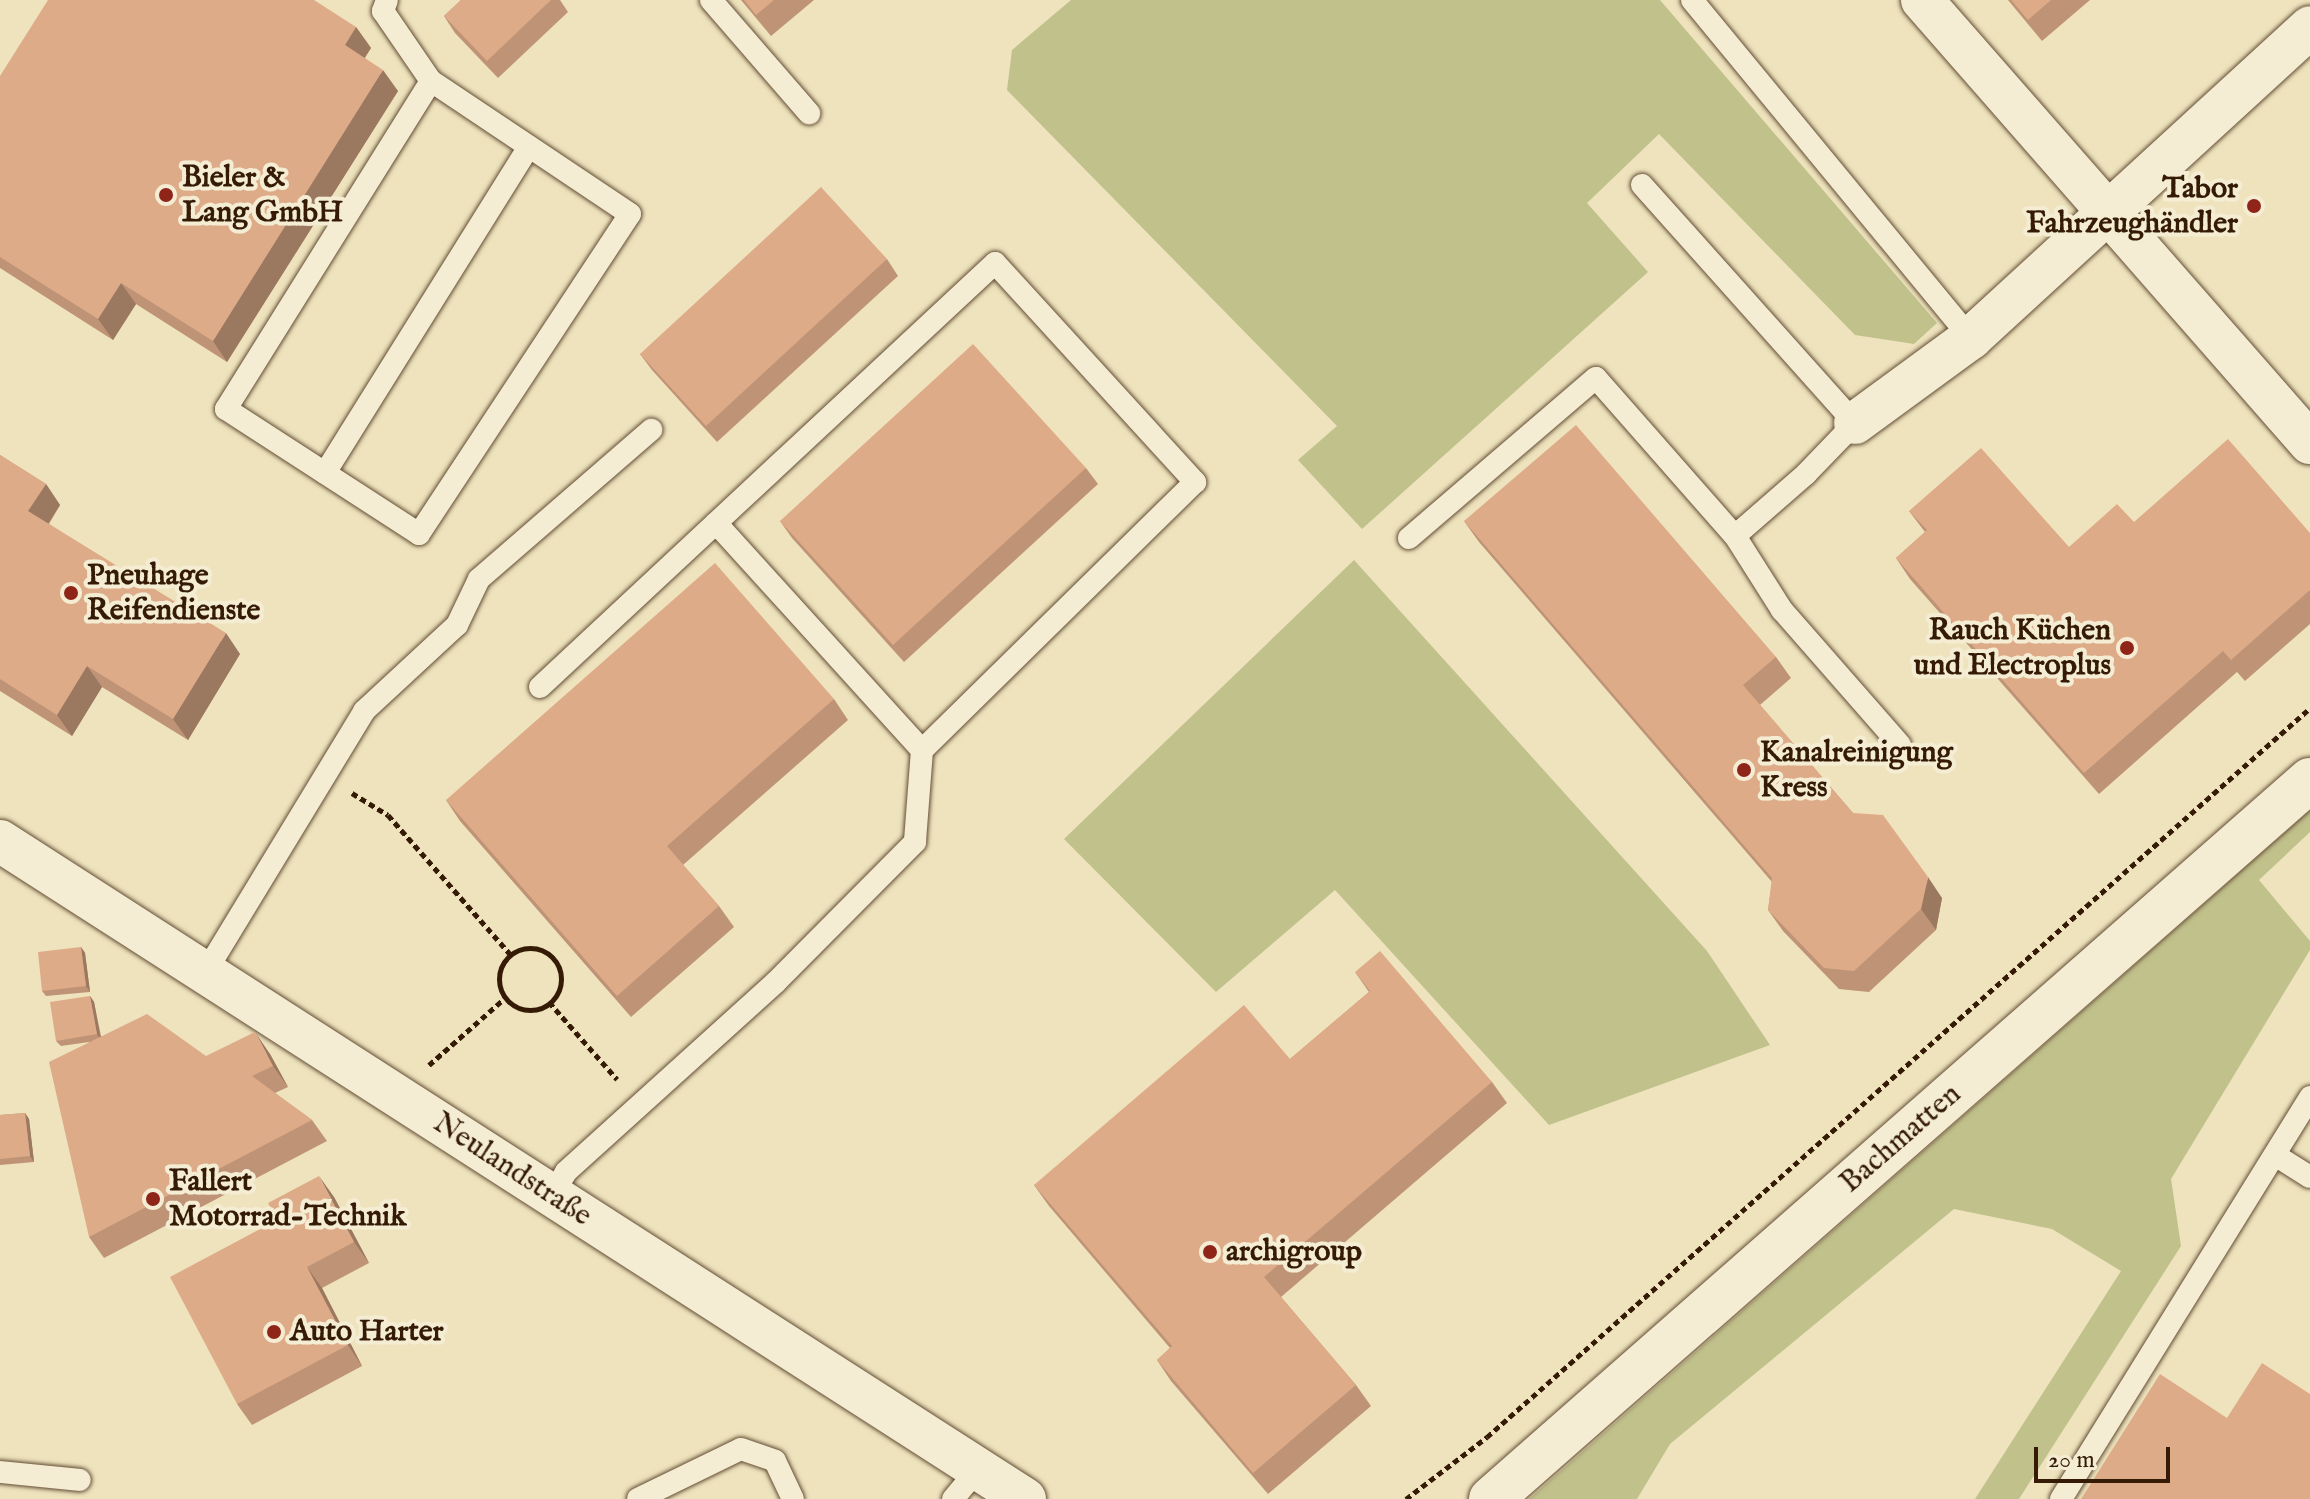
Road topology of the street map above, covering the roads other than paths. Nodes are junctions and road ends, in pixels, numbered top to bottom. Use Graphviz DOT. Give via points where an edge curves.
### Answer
graph roads {
  1 [pos="711,0"];
  2 [pos="1692,0"];
  3 [pos="1922,0"];
  4 [pos="378,4"];
  5 [pos="2310,27"];
  6 [pos="431,81"];
  7 [pos="809,113"];
  8 [pos="529,147"];
  9 [pos="1642,185"];
  10 [pos="2106,210"];
  11 [pos="1971,338"];
  12 [pos="1855,423"];
  13 [pos="651,430"];
  14 [pos="2310,443"];
  15 [pos="325,473"];
  16 [pos="716,523"];
  17 [pos="1735,536"];
  18 [pos="1409,538"];
  19 [pos="540,687"];
  20 [pos="1900,745"];
  21 [pos="922,750"];
  22 [pos="2310,780"];
  23 [pos="0,841"];
  24 [pos="205,973"];
  25 [pos="2310,1097"];
  26 [pos="2275,1155"];
  27 [pos="2310,1177"];
  28 [pos="552,1195"];
  29 [pos="0,1472"];
  30 [pos="80,1480"];
  31 [pos="966,1484"];
  32 [pos="638,1499"];
  33 [pos="793,1499"];
  34 [pos="1025,1499"];
  35 [pos="1491,1499"];
  36 [pos="2061,1499"];
  1 -- 7 [label="lane"];
  2 -- 11 [label="lane"];
  3 -- 10 [label="street"];
  4 -- 6 [label="lane"];
  5 -- 10 [label="street"];
  6 -- 8 [label="lane"];
  6 -- 15 [label="lane" via="226,409"];
  8 -- 15 [label="lane"];
  8 -- 15 [label="lane" via="630,214 419,534"];
  9 -- 12 [label="lane"];
  10 -- 11 [label="street"];
  10 -- 14 [label="street"];
  11 -- 12 [label="street"];
  12 -- 17 [label="lane"];
  13 -- 24 [label="lane" via="479,579 457,625 364,711"];
  16 -- 19 [label="lane"];
  16 -- 21 [label="lane"];
  16 -- 21 [label="lane" via="995,263 1195,482"];
  17 -- 18 [label="lane" via="1596,378"];
  17 -- 20 [label="lane" via="1782,610"];
  21 -- 28 [label="lane" via="915,842 776,982 566,1172"];
  22 -- 35 [label="street, Bachmatten"];
  23 -- 24 [label="street, Neulandstraße"];
  24 -- 28 [label="street, Neulandstraße"];
  25 -- 26 [label="lane"];
  26 -- 27 [label="lane"];
  26 -- 36 [label="lane"];
  28 -- 31 [label="street, Neulandstraße"];
  29 -- 30 [label="lane"];
  31 -- 34 [label="street, Neulandstraße"];
  32 -- 33 [label="lane" via="741,1449 775,1461"];
}
